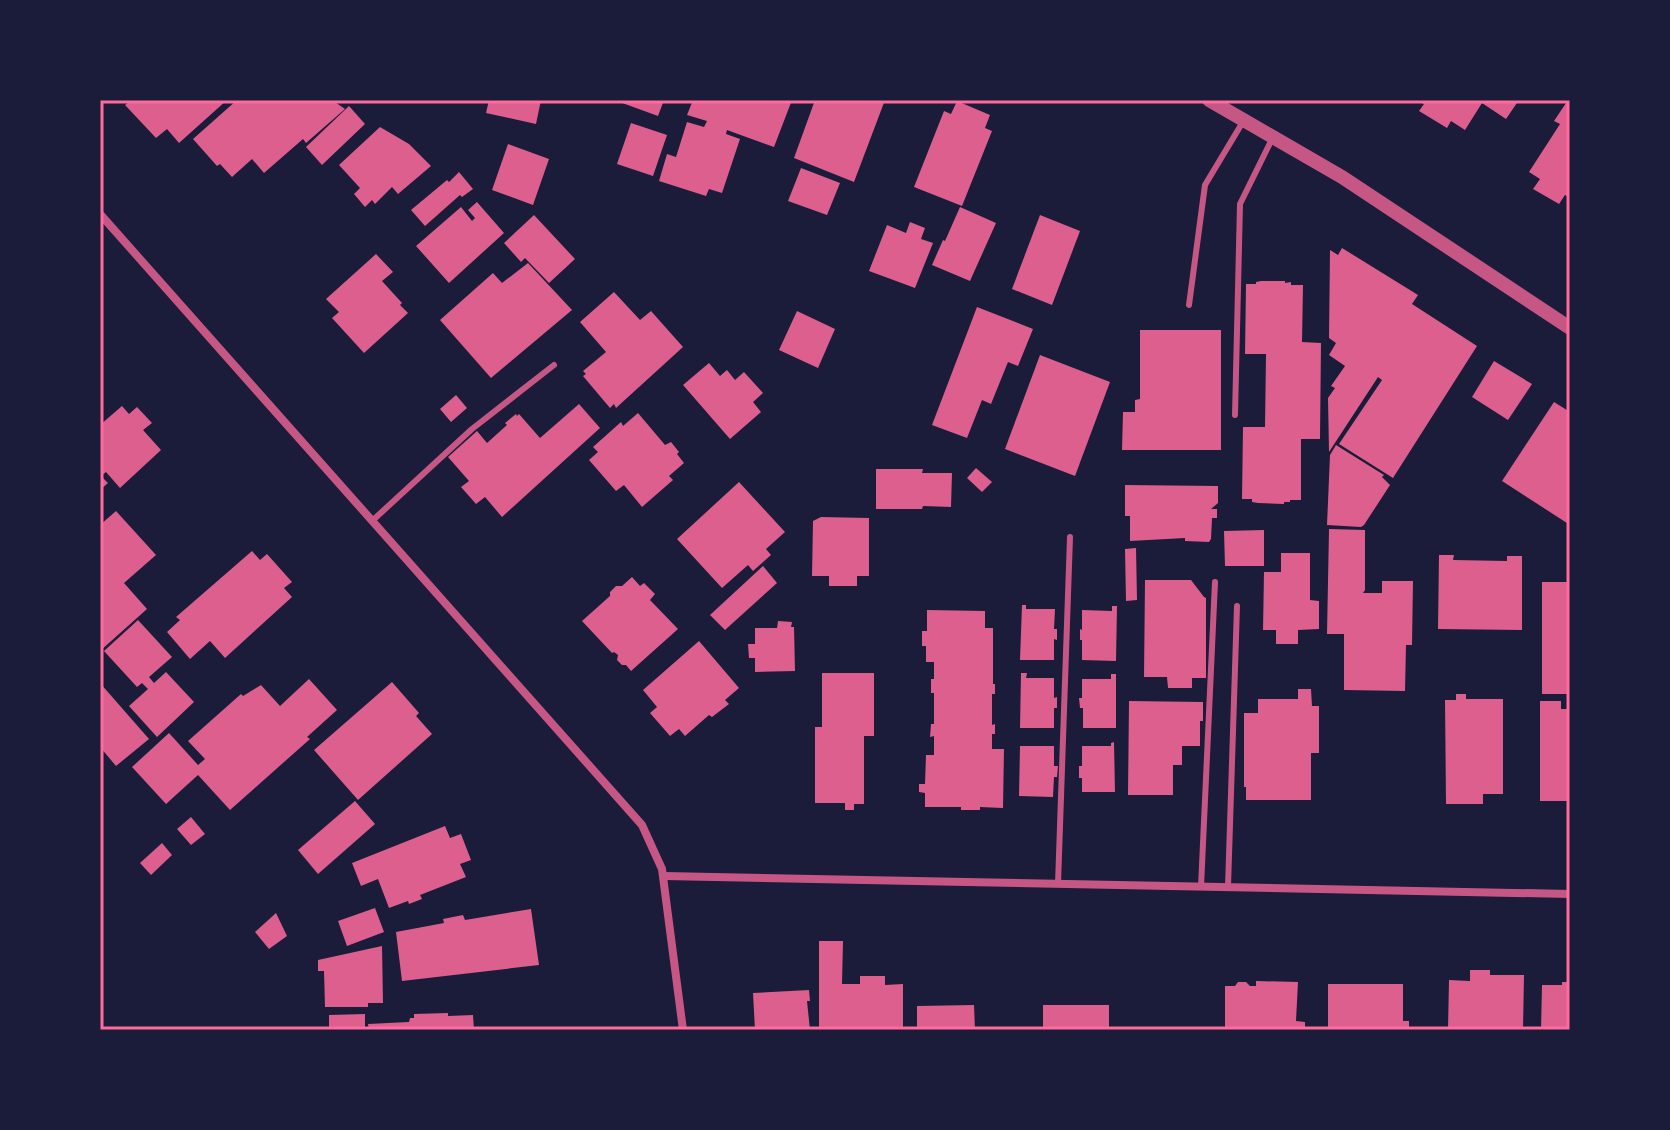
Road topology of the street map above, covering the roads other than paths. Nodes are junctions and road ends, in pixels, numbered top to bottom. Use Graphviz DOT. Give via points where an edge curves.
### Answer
graph roads {
  1 [pos="1209,100"];
  2 [pos="1244,120"];
  3 [pos="1273,137"];
  4 [pos="100,214"];
  5 [pos="1189,305"];
  6 [pos="1570,328"];
  7 [pos="554,365"];
  8 [pos="1235,415"];
  9 [pos="372,521"];
  10 [pos="1070,537"];
  11 [pos="1215,582"];
  12 [pos="1237,606"];
  13 [pos="664,876"];
  14 [pos="1058,884"];
  15 [pos="1201,887"];
  16 [pos="1228,887"];
  17 [pos="1570,894"];
  18 [pos="683,1030"];
  1 -- 2 [label="street"];
  2 -- 3 [label="street"];
  2 -- 5 [label="lane" via="1205,185"];
  3 -- 6 [label="street"];
  3 -- 8 [label="lane" via="1240,204"];
  4 -- 9 [label="street"];
  7 -- 9 [label="lane" via="472,429"];
  9 -- 13 [label="street" via="642,825"];
  10 -- 14 [label="lane"];
  11 -- 15 [label="lane"];
  12 -- 16 [label="lane"];
  13 -- 14 [label="street"];
  13 -- 18 [label="street"];
  14 -- 15 [label="street"];
  15 -- 16 [label="street"];
  16 -- 17 [label="street"];
}
